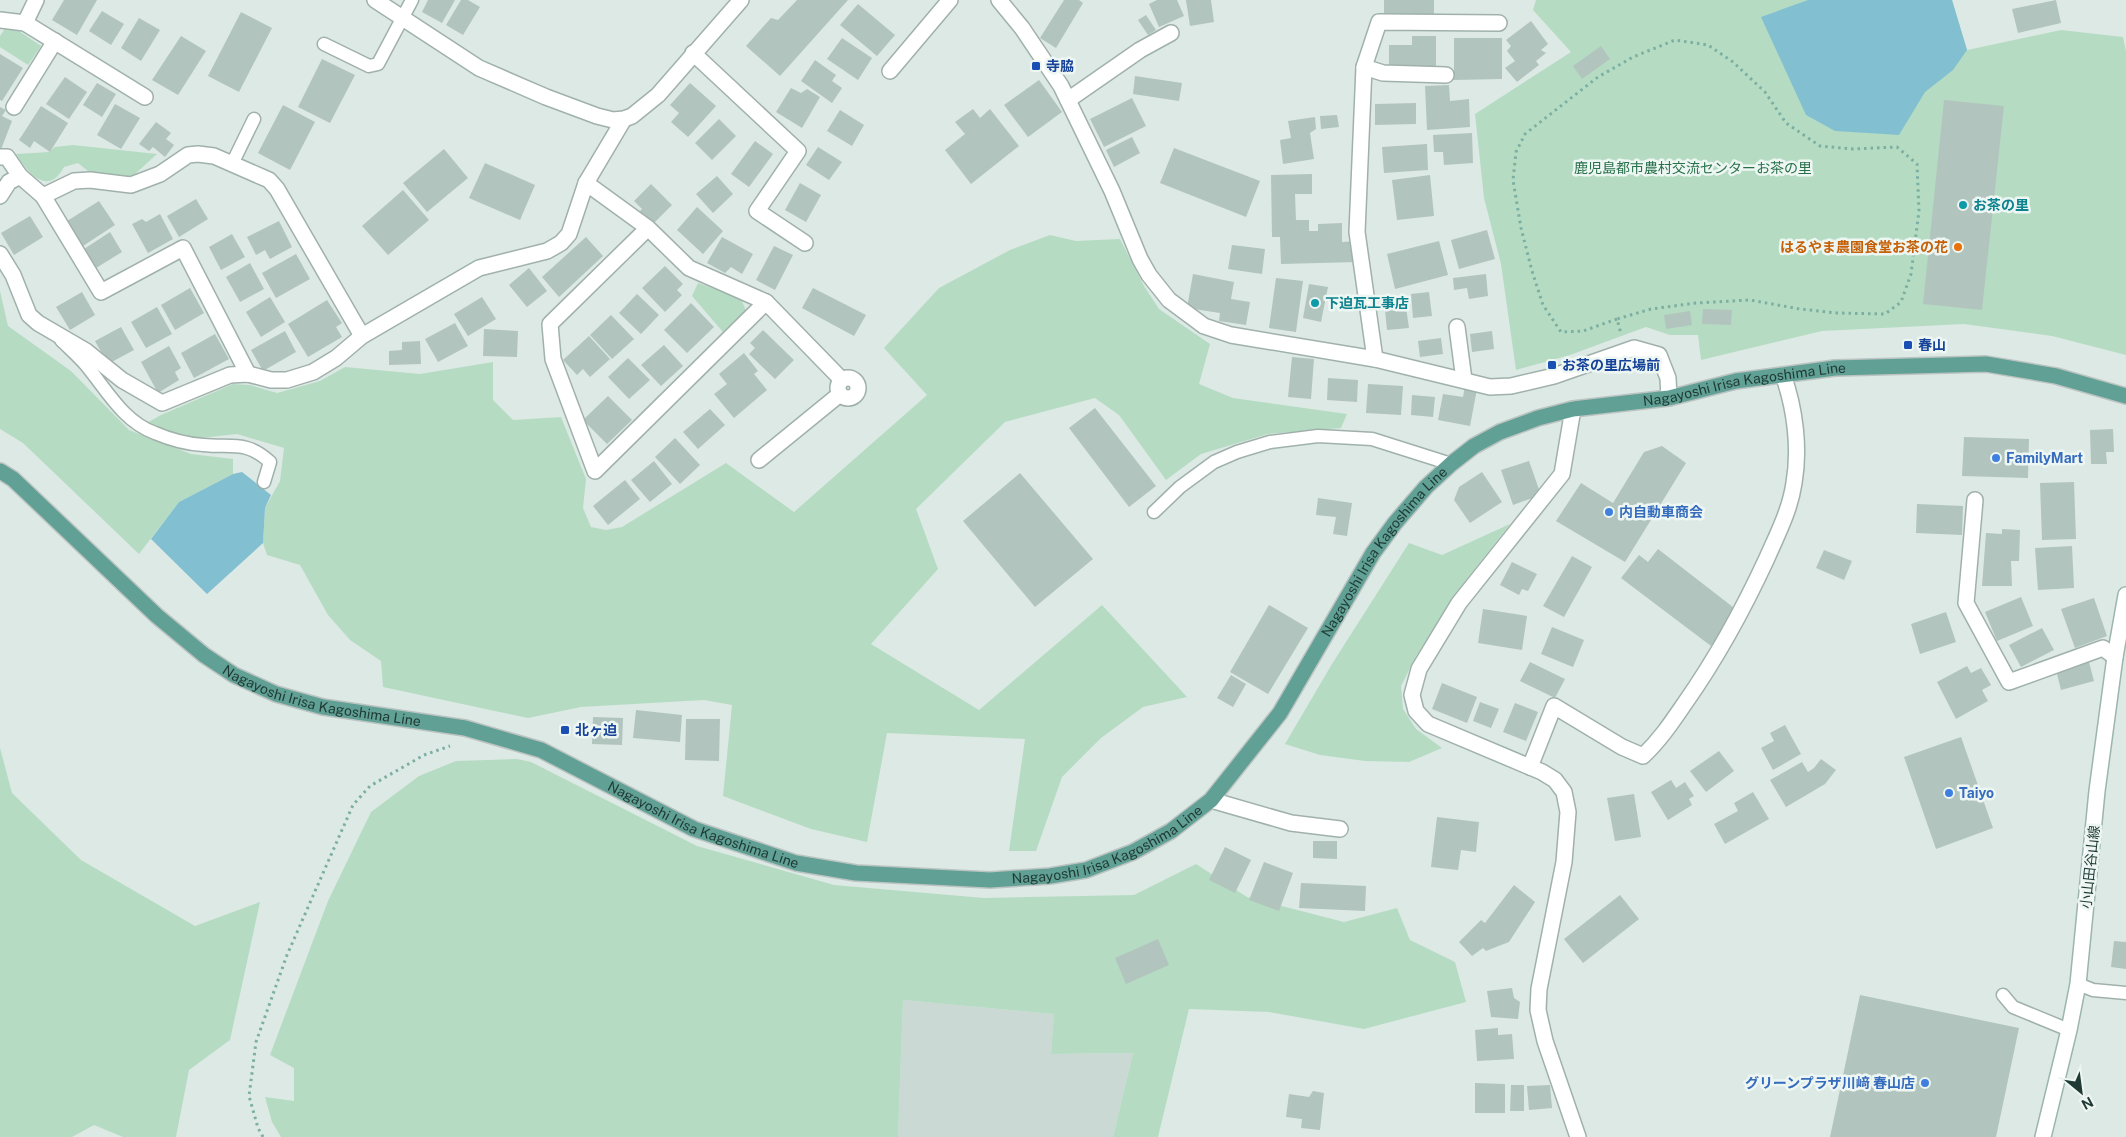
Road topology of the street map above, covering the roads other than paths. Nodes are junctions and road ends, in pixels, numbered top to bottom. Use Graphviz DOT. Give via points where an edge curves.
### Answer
graph roads {
  1 [pos="36,0"];
  2 [pos="375,0"];
  3 [pos="412,0"];
  4 [pos="741,0"];
  5 [pos="950,0"];
  6 [pos="999,0"];
  7 [pos="403,19"];
  8 [pos="0,20"];
  9 [pos="25,23"];
  10 [pos="1499,23"];
  11 [pos="1171,34"];
  12 [pos="55,41"];
  13 [pos="324,44"];
  14 [pos="693,53"];
  15 [pos="1364,67"];
  16 [pos="890,71"];
  17 [pos="1446,75"];
  18 [pos="145,97"];
  19 [pos="1068,100"];
  20 [pos="14,107"];
  21 [pos="254,119"];
  22 [pos="624,119"];
  23 [pos="0,157"];
  24 [pos="232,164"];
  25 [pos="20,176"];
  26 [pos="586,182"];
  27 [pos="0,196"];
  28 [pos="43,196"];
  29 [pos="648,228"];
  30 [pos="805,243"];
  31 [pos="0,254"];
  32 [pos="766,302"];
  33 [pos="1457,327"];
  34 [pos="54,333"];
  35 [pos="362,336"];
  36 [pos="1375,359"];
  37 [pos="248,374"];
  38 [pos="1783,375"];
  39 [pos="1464,380"];
  40 [pos="2126,396"];
  41 [pos="1669,398"];
  42 [pos="1573,410"];
  43 [pos="759,460"];
  44 [pos="1451,464"];
  45 [pos="0,471"];
  46 [pos="264,482"];
  47 [pos="1975,500"];
  48 [pos="1154,512"];
  49 [pos="2126,596"];
  50 [pos="2115,657"];
  51 [pos="1530,767"];
  52 [pos="1210,800"];
  53 [pos="1340,829"];
  54 [pos="2078,984"];
  55 [pos="2126,993"];
  56 [pos="2003,995"];
  57 [pos="2069,1030"];
  58 [pos="1578,1137"];
  59 [pos="2043,1137"];
  1 -- 9 [label="street"];
  2 -- 7 [label="street"];
  3 -- 7 [label="lane"];
  4 -- 14 [label="street"];
  5 -- 16 [label="street"];
  6 -- 19 [label="street" via="1022,28"];
  7 -- 13 [label="lane" via="378,64 369,66"];
  7 -- 22 [label="street" via="479,68 597,116"];
  8 -- 9 [label="street"];
  9 -- 12 [label="street"];
  10 -- 15 [label="street" via="1378,22"];
  11 -- 19 [label="street" via="1140,50"];
  12 -- 18 [label="street"];
  12 -- 20 [label="street"];
  14 -- 22 [label="street" via="658,95"];
  14 -- 30 [label="street" via="798,152 757,211"];
  15 -- 17 [label="street" via="1383,73"];
  15 -- 36 [label="street" via="1358,232"];
  19 -- 36 [label="street" via="1112,191 1140,259 1169,300 1204,326 1231,335"];
  21 -- 24 [label="lane"];
  22 -- 26 [label="street"];
  23 -- 25 [label="street" via="7,157"];
  24 -- 28 [label="street" via="214,156 188,155 144,181 131,185 74,181"];
  24 -- 35 [label="street" via="269,180 277,189"];
  25 -- 27 [label="street" via="9,182"];
  25 -- 28 [label="street"];
  26 -- 29 [label="street"];
  26 -- 35 [label="street" via="568,234 561,243 547,251 479,268"];
  28 -- 37 [label="street" via="101,292 183,248"];
  29 -- 32 [label="street" via="689,268"];
  29 -- 32 [label="street" via="550,324 553,359 595,471"];
  31 -- 34 [label="street" via="13,275 29,315"];
  32 -- 43 [label="street" via="841,387"];
  33 -- 39 [label="street"];
  34 -- 37 [label="street" via="86,351 122,380 162,402 230,375"];
  34 -- 46 [label="lane" via="133,422 154,433 201,445 238,446 259,452 270,462"];
  35 -- 37 [label="street" via="313,372 287,380"];
  36 -- 39 [label="street"];
  38 -- 40 [label="main road, Nagayoshi Irisa Kagoshima Line" via="1835,368 1986,364 2056,376"];
  38 -- 41 [label="main road, Nagayoshi Irisa Kagoshima Line" via="1736,381"];
  38 -- 51 [label="street" via="1796,434 1795,482 1786,514 1750,594 1713,663 1658,741 1643,756 1554,706"];
  39 -- 41 [label="street" via="1490,387 1518,384 1554,376 1634,348 1659,354 1668,378"];
  41 -- 42 [label="main road, Nagayoshi Irisa Kagoshima Line"];
  42 -- 44 [label="main road, Nagayoshi Irisa Kagoshima Line" via="1500,432"];
  42 -- 51 [label="street" via="1562,474 1459,602 1419,669 1412,695 1416,711 1428,724"];
  44 -- 48 [label="lane" via="1372,439 1318,436 1270,442 1214,462 1180,487"];
  44 -- 52 [label="main road, Nagayoshi Irisa Kagoshima Line" via="1372,553 1280,713"];
  45 -- 52 [label="main road, Nagayoshi Irisa Kagoshima Line" via="13,479 156,616 234,675 276,694 322,708 465,728 541,750 694,829 796,863 856,873 990,880 1050,876 1086,870 1133,852 1171,831"];
  47 -- 50 [label="street" via="1966,603 2009,682 2103,648"];
  49 -- 50 [label="street, 小山田谷山線"];
  50 -- 54 [label="street, 小山田谷山線" via="2097,791"];
  51 -- 58 [label="street" via="1555,780 1564,792 1568,812 1564,862 1538,1010 1545,1041"];
  52 -- 53 [label="street" via="1291,823"];
  54 -- 55 [label="lane" via="2093,990"];
  54 -- 57 [label="street, 小山田谷山線"];
  56 -- 57 [label="lane" via="2013,1007"];
  57 -- 59 [label="street, 小山田谷山線"];
}
